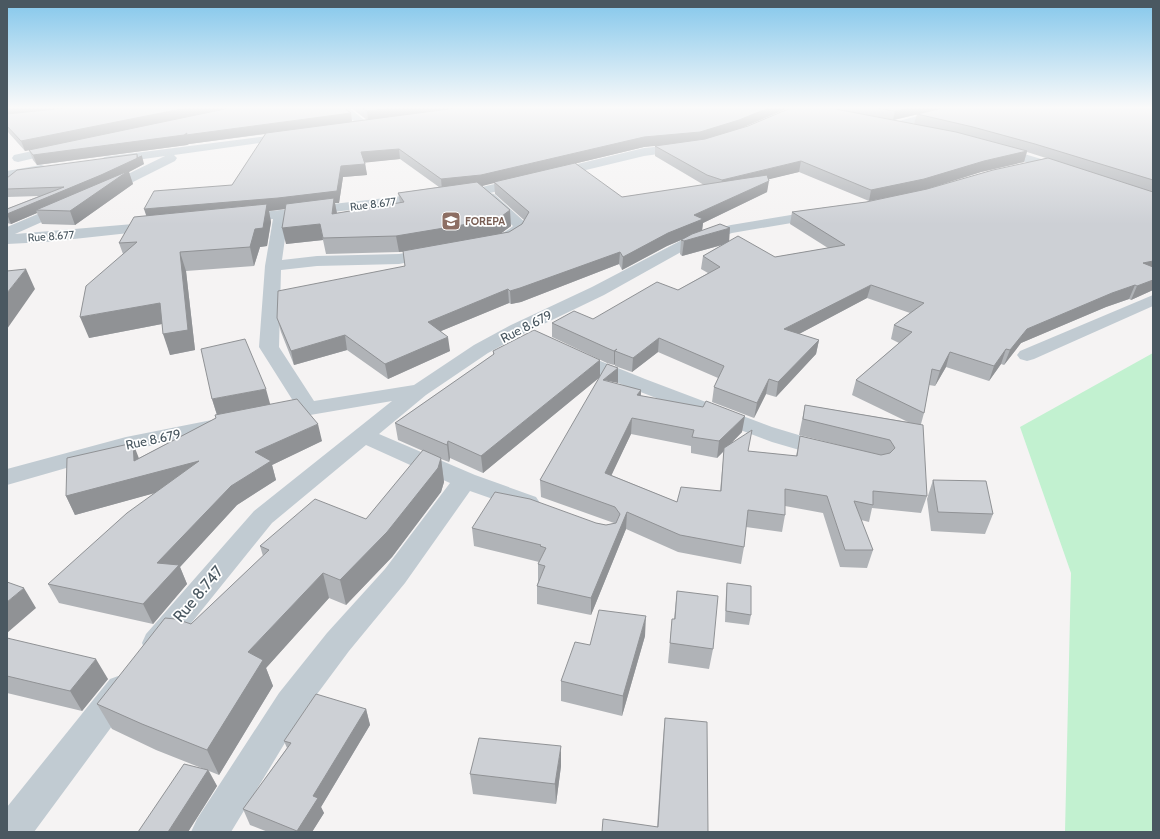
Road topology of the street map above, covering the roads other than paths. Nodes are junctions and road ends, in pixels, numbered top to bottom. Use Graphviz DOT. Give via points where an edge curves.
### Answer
graph roads {
  1 [pos="210,146"];
  2 [pos="984,146"];
  3 [pos="72,147"];
  4 [pos="695,147"];
  5 [pos="189,149"];
  6 [pos="18,158"];
  7 [pos="97,162"];
  8 [pos="1044,163"];
  9 [pos="52,168"];
  10 [pos="1008,171"];
  11 [pos="1072,173"];
  12 [pos="7,175"];
  13 [pos="482,191"];
  14 [pos="89,197"];
  15 [pos="74,203"];
  16 [pos="841,211"];
  17 [pos="281,214"];
  18 [pos="228,220"];
  19 [pos="166,226"];
  20 [pos="7,232"];
  21 [pos="7,239"];
  22 [pos="482,244"];
  23 [pos="444,250"];
  24 [pos="273,266"];
  25 [pos="1153,300"];
  26 [pos="518,329"];
  27 [pos="538,339"];
  28 [pos="558,349"];
  29 [pos="1027,356"];
  30 [pos="420,390"];
  31 [pos="308,408"];
  32 [pos="255,418"];
  33 [pos="232,423"];
  34 [pos="365,436"];
  35 [pos="847,456"];
  36 [pos="7,477"];
  37 [pos="466,481"];
  38 [pos="547,511"];
  39 [pos="11,832"];
  40 [pos="210,832"];
  1 -- 5 [label="street"];
  2 -- 8 [label="street"];
  3 -- 6 [label="street"];
  4 -- 13 [label="street, Rue 8.677" via="644,152"];
  5 -- 7 [label="street"];
  5 -- 14 [label="street"];
  8 -- 10 [label="street"];
  8 -- 11 [label="street"];
  9 -- 12 [label="street"];
  13 -- 17 [label="street, Rue 8.677"];
  13 -- 22 [label="street" via="521,226 516,233 504,240"];
  15 -- 20 [label="street"];
  16 -- 26 [label="street, Rue 8.679" via="709,235 685,244 598,291"];
  17 -- 18 [label="street, Rue 8.677"];
  17 -- 24 [label="street"];
  19 -- 21 [label="street, Rue 8.677"];
  23 -- 24 [label="street" via="399,259 317,261"];
  24 -- 31 [label="street" via="269,347"];
  25 -- 29 [label="street"];
  26 -- 27 [label="street"];
  26 -- 30 [label="street, Rue 8.679" via="482,349"];
  28 -- 35 [label="street" via="599,368 738,422 802,445"];
  30 -- 31 [label="street, Rue 8.679"];
  30 -- 34 [label="street, Rue 8.747"];
  31 -- 32 [label="street, Rue 8.679"];
  33 -- 36 [label="street, Rue 8.679" via="126,444"];
  34 -- 37 [label="street"];
  34 -- 39 [label="street, Rue 8.747" via="263,517 139,666"];
  37 -- 38 [label="street"];
  37 -- 40 [label="street" via="395,576 291,702"];
}
